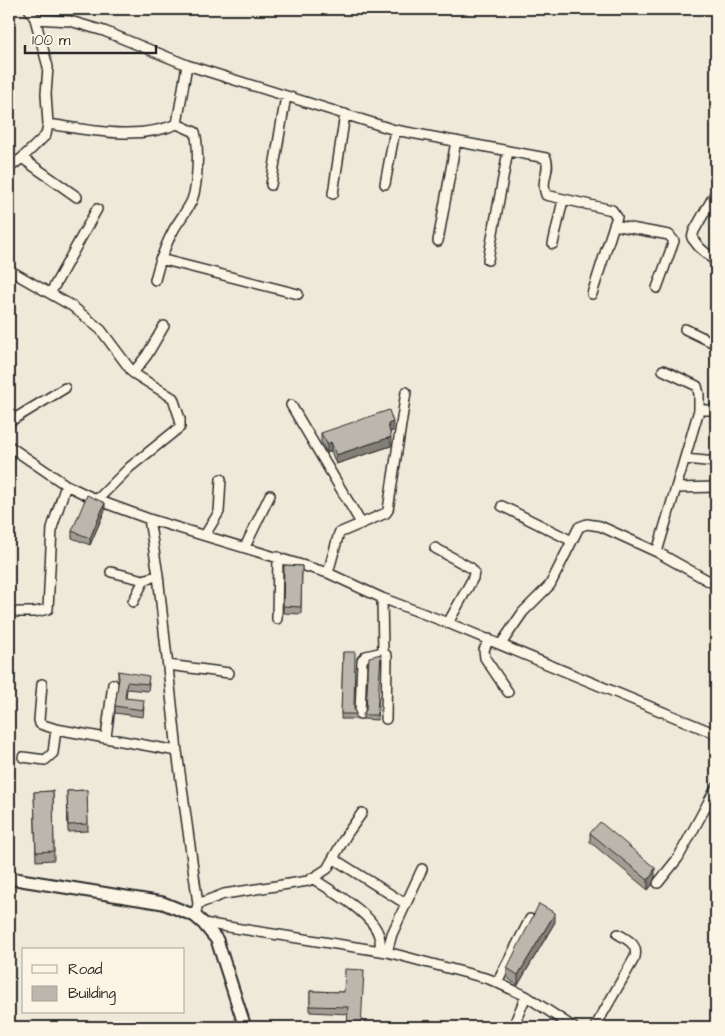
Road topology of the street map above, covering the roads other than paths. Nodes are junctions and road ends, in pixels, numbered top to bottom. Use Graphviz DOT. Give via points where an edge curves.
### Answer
graph roads {
  1 [pos="29,9"];
  2 [pos="35,19"];
  3 [pos="187,65"];
  4 [pos="286,96"];
  5 [pos="345,114"];
  6 [pos="48,124"];
  7 [pos="177,124"];
  8 [pos="395,130"];
  9 [pos="456,141"];
  10 [pos="508,151"];
  11 [pos="22,158"];
  12 [pos="9,168"];
  13 [pos="385,184"];
  14 [pos="271,185"];
  15 [pos="716,192"];
  16 [pos="333,194"];
  17 [pos="77,197"];
  18 [pos="563,200"];
  19 [pos="97,209"];
  20 [pos="614,225"];
  21 [pos="438,241"];
  22 [pos="553,244"];
  23 [pos="160,259"];
  24 [pos="488,260"];
  25 [pos="716,262"];
  26 [pos="9,270"];
  27 [pos="155,280"];
  28 [pos="657,288"];
  29 [pos="51,292"];
  30 [pos="298,294"];
  31 [pos="592,294"];
  32 [pos="164,326"];
  33 [pos="684,329"];
  34 [pos="716,344"];
  35 [pos="663,370"];
  36 [pos="133,372"];
  37 [pos="66,388"];
  38 [pos="406,392"];
  39 [pos="291,405"];
  40 [pos="699,410"];
  41 [pos="716,410"];
  42 [pos="9,422"];
  43 [pos="9,446"];
  44 [pos="685,459"];
  45 [pos="716,462"];
  46 [pos="221,479"];
  47 [pos="66,485"];
  48 [pos="716,487"];
  49 [pos="677,488"];
  50 [pos="270,495"];
  51 [pos="97,500"];
  52 [pos="502,506"];
  53 [pos="149,519"];
  54 [pos="361,523"];
  55 [pos="205,536"];
  56 [pos="572,541"];
  57 [pos="245,547"];
  58 [pos="435,548"];
  59 [pos="657,552"];
  60 [pos="278,557"];
  61 [pos="112,572"];
  62 [pos="328,573"];
  63 [pos="158,575"];
  64 [pos="144,580"];
  65 [pos="716,586"];
  66 [pos="382,598"];
  67 [pos="133,602"];
  68 [pos="18,612"];
  69 [pos="277,619"];
  70 [pos="448,622"];
  71 [pos="489,639"];
  72 [pos="501,644"];
  73 [pos="383,652"];
  74 [pos="168,665"];
  75 [pos="229,673"];
  76 [pos="42,684"];
  77 [pos="113,684"];
  78 [pos="508,692"];
  79 [pos="360,714"];
  80 [pos="386,719"];
  81 [pos="56,729"];
  82 [pos="716,734"];
  83 [pos="106,737"];
  84 [pos="177,751"];
  85 [pos="23,757"];
  86 [pos="716,788"];
  87 [pos="362,814"];
  88 [pos="334,859"];
  89 [pos="422,869"];
  90 [pos="9,878"];
  91 [pos="312,878"];
  92 [pos="658,882"];
  93 [pos="198,904"];
  94 [pos="406,904"];
  95 [pos="530,919"];
  96 [pos="199,920"];
  97 [pos="618,934"];
  98 [pos="383,952"];
  99 [pos="497,983"];
  100 [pos="526,996"];
  101 [pos="246,1027"];
  102 [pos="514,1027"];
  103 [pos="573,1027"];
  104 [pos="595,1027"];
  1 -- 2 [label="street"];
  2 -- 3 [label="street" via="70,21 104,31"];
  2 -- 6 [label="street" via="48,67"];
  3 -- 4 [label="street"];
  3 -- 7 [label="street"];
  4 -- 5 [label="street"];
  4 -- 14 [label="street"];
  5 -- 8 [label="street"];
  5 -- 16 [label="street"];
  6 -- 7 [label="street" via="123,133 162,131"];
  6 -- 11 [label="street" via="46,134"];
  7 -- 23 [label="street" via="195,132 196,180 192,200"];
  8 -- 9 [label="street"];
  8 -- 13 [label="street"];
  9 -- 10 [label="street"];
  9 -- 21 [label="street"];
  10 -- 18 [label="street" via="546,158 548,164 543,185 546,195"];
  10 -- 24 [label="street"];
  11 -- 12 [label="street"];
  11 -- 17 [label="street"];
  15 -- 25 [label="street" via="692,238"];
  18 -- 20 [label="street" via="612,210 617,217"];
  18 -- 22 [label="street"];
  19 -- 29 [label="street"];
  20 -- 28 [label="street" via="668,236 674,241"];
  20 -- 31 [label="street"];
  23 -- 27 [label="street"];
  23 -- 30 [label="street"];
  26 -- 29 [label="street"];
  29 -- 36 [label="street" via="101,330"];
  32 -- 36 [label="street"];
  33 -- 34 [label="street"];
  35 -- 40 [label="street" via="697,386"];
  36 -- 51 [label="street" via="173,398 180,428 130,467"];
  37 -- 42 [label="street"];
  38 -- 54 [label="street" via="388,510"];
  39 -- 54 [label="street"];
  40 -- 41 [label="street"];
  40 -- 44 [label="street"];
  43 -- 47 [label="street"];
  44 -- 45 [label="street"];
  44 -- 49 [label="street"];
  46 -- 55 [label="street" via="220,512"];
  47 -- 51 [label="street"];
  47 -- 68 [label="street" via="52,528 48,609"];
  48 -- 49 [label="street"];
  49 -- 59 [label="street"];
  50 -- 57 [label="street"];
  51 -- 53 [label="street"];
  52 -- 56 [label="street"];
  53 -- 55 [label="street"];
  53 -- 63 [label="street"];
  54 -- 62 [label="street" via="339,533"];
  55 -- 57 [label="street"];
  56 -- 59 [label="street" via="580,527 586,524 600,526"];
  56 -- 72 [label="street" via="550,585 523,612"];
  57 -- 60 [label="street"];
  58 -- 70 [label="street" via="474,572"];
  59 -- 65 [label="street"];
  60 -- 62 [label="street"];
  60 -- 69 [label="street"];
  61 -- 64 [label="street"];
  62 -- 66 [label="street"];
  63 -- 64 [label="street"];
  63 -- 74 [label="street"];
  64 -- 67 [label="street"];
  66 -- 70 [label="street"];
  66 -- 73 [label="street"];
  70 -- 71 [label="street"];
  71 -- 72 [label="street"];
  71 -- 78 [label="street" via="484,650 485,658"];
  72 -- 82 [label="street"];
  73 -- 79 [label="street" via="362,660"];
  73 -- 80 [label="street" via="386,656"];
  74 -- 75 [label="street"];
  74 -- 84 [label="street"];
  76 -- 81 [label="street" via="39,722"];
  77 -- 83 [label="street"];
  81 -- 83 [label="street"];
  81 -- 85 [label="street" via="53,754 45,760"];
  83 -- 84 [label="street"];
  84 -- 93 [label="street"];
  86 -- 92 [label="street" via="678,858"];
  87 -- 88 [label="street"];
  88 -- 91 [label="street" via="327,869"];
  88 -- 94 [label="street"];
  89 -- 94 [label="street"];
  90 -- 96 [label="main road" via="163,903"];
  91 -- 93 [label="street" via="224,894"];
  91 -- 98 [label="street" via="371,921"];
  93 -- 96 [label="street"];
  94 -- 98 [label="street"];
  95 -- 99 [label="street"];
  96 -- 98 [label="street"];
  96 -- 101 [label="main road" via="217,940"];
  97 -- 104 [label="street" via="633,944 637,950 636,957"];
  98 -- 99 [label="street"];
  99 -- 100 [label="street"];
  100 -- 102 [label="street"];
  100 -- 103 [label="street"];
}
